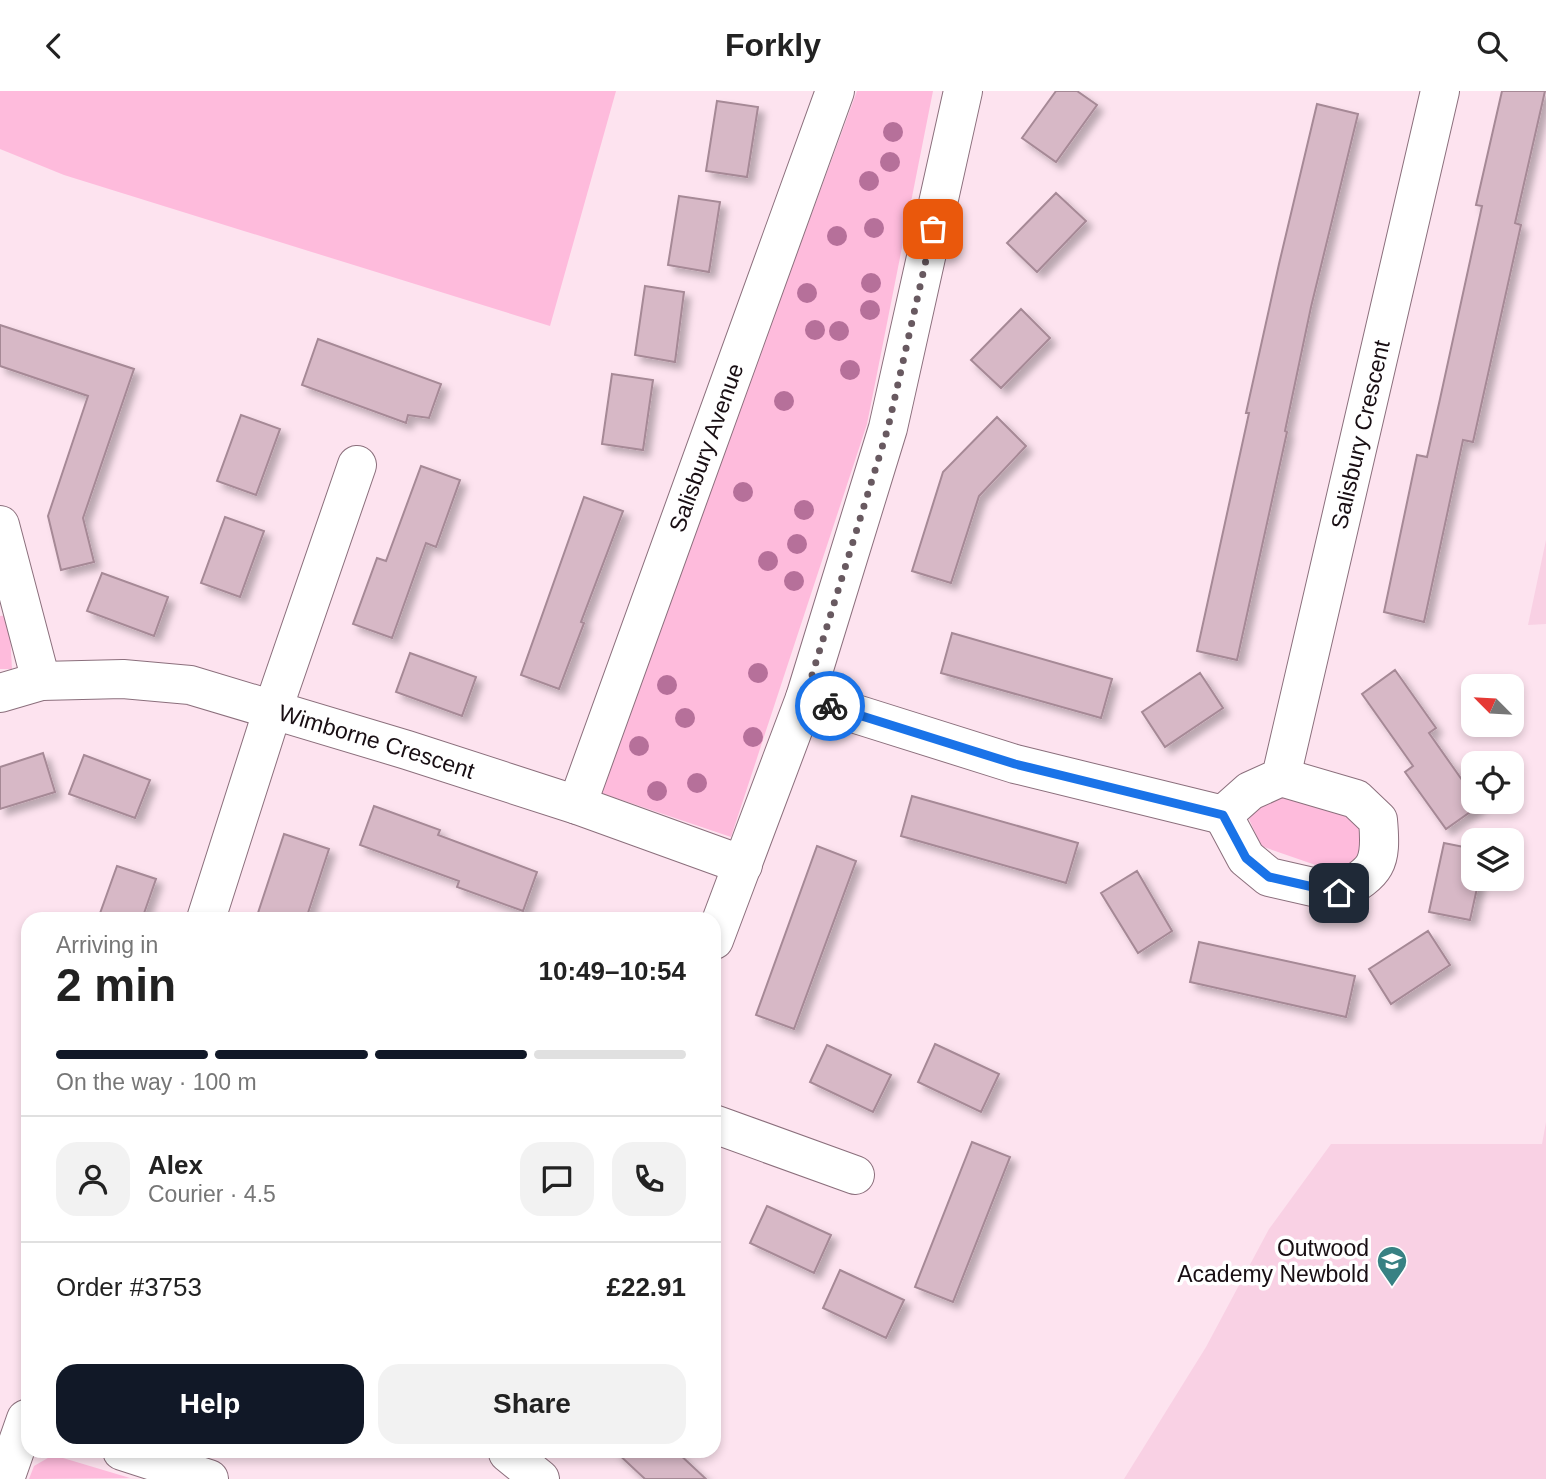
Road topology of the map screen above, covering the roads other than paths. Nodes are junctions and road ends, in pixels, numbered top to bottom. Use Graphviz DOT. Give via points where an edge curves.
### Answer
graph roads {
  1 [pos="835,91"];
  2 [pos="963,91"];
  3 [pos="1440,91"];
  4 [pos="357,465"];
  5 [pos="0,525"];
  6 [pos="41,681"];
  7 [pos="0,693"];
  8 [pos="805,698"];
  9 [pos="273,709"];
  10 [pos="1281,777"];
  11 [pos="578,805"];
  12 [pos="1223,815"];
  13 [pos="743,865"];
  14 [pos="208,912"];
  15 [pos="721,922"];
  16 [pos="721,1127"];
  17 [pos="855,1175"];
  18 [pos="18,1417"];
  19 [pos="144,1458"];
  20 [pos="505,1461"];
  21 [pos="5,1479"];
  22 [pos="209,1479"];
  23 [pos="540,1479"];
  1 -- 11 [label="street, Salisbury Avenue"];
  2 -- 8 [label="street" via="888,428"];
  3 -- 10 [label="street, Salisbury Crescent"];
  4 -- 9 [label="street"];
  5 -- 6 [label="street"];
  6 -- 7 [label="street, Wimborne Crescent"];
  6 -- 9 [label="street, Wimborne Crescent" via="123,679 190,685"];
  8 -- 12 [label="street" via="1015,764"];
  8 -- 13 [label="street"];
  9 -- 11 [label="street, Wimborne Crescent"];
  9 -- 14 [label="street"];
  10 -- 12 [label="street" via="1250,790"];
  10 -- 12 [label="street" via="1356,799 1378,820 1381,852 1368,877 1339,893 1269,877 1246,858"];
  11 -- 13 [label="street, Wimborne Crescent"];
  13 -- 15 [label="street"];
  16 -- 17 [label="street"];
  18 -- 21 [label="street"];
  19 -- 22 [label="street"];
  20 -- 23 [label="street"];
}
